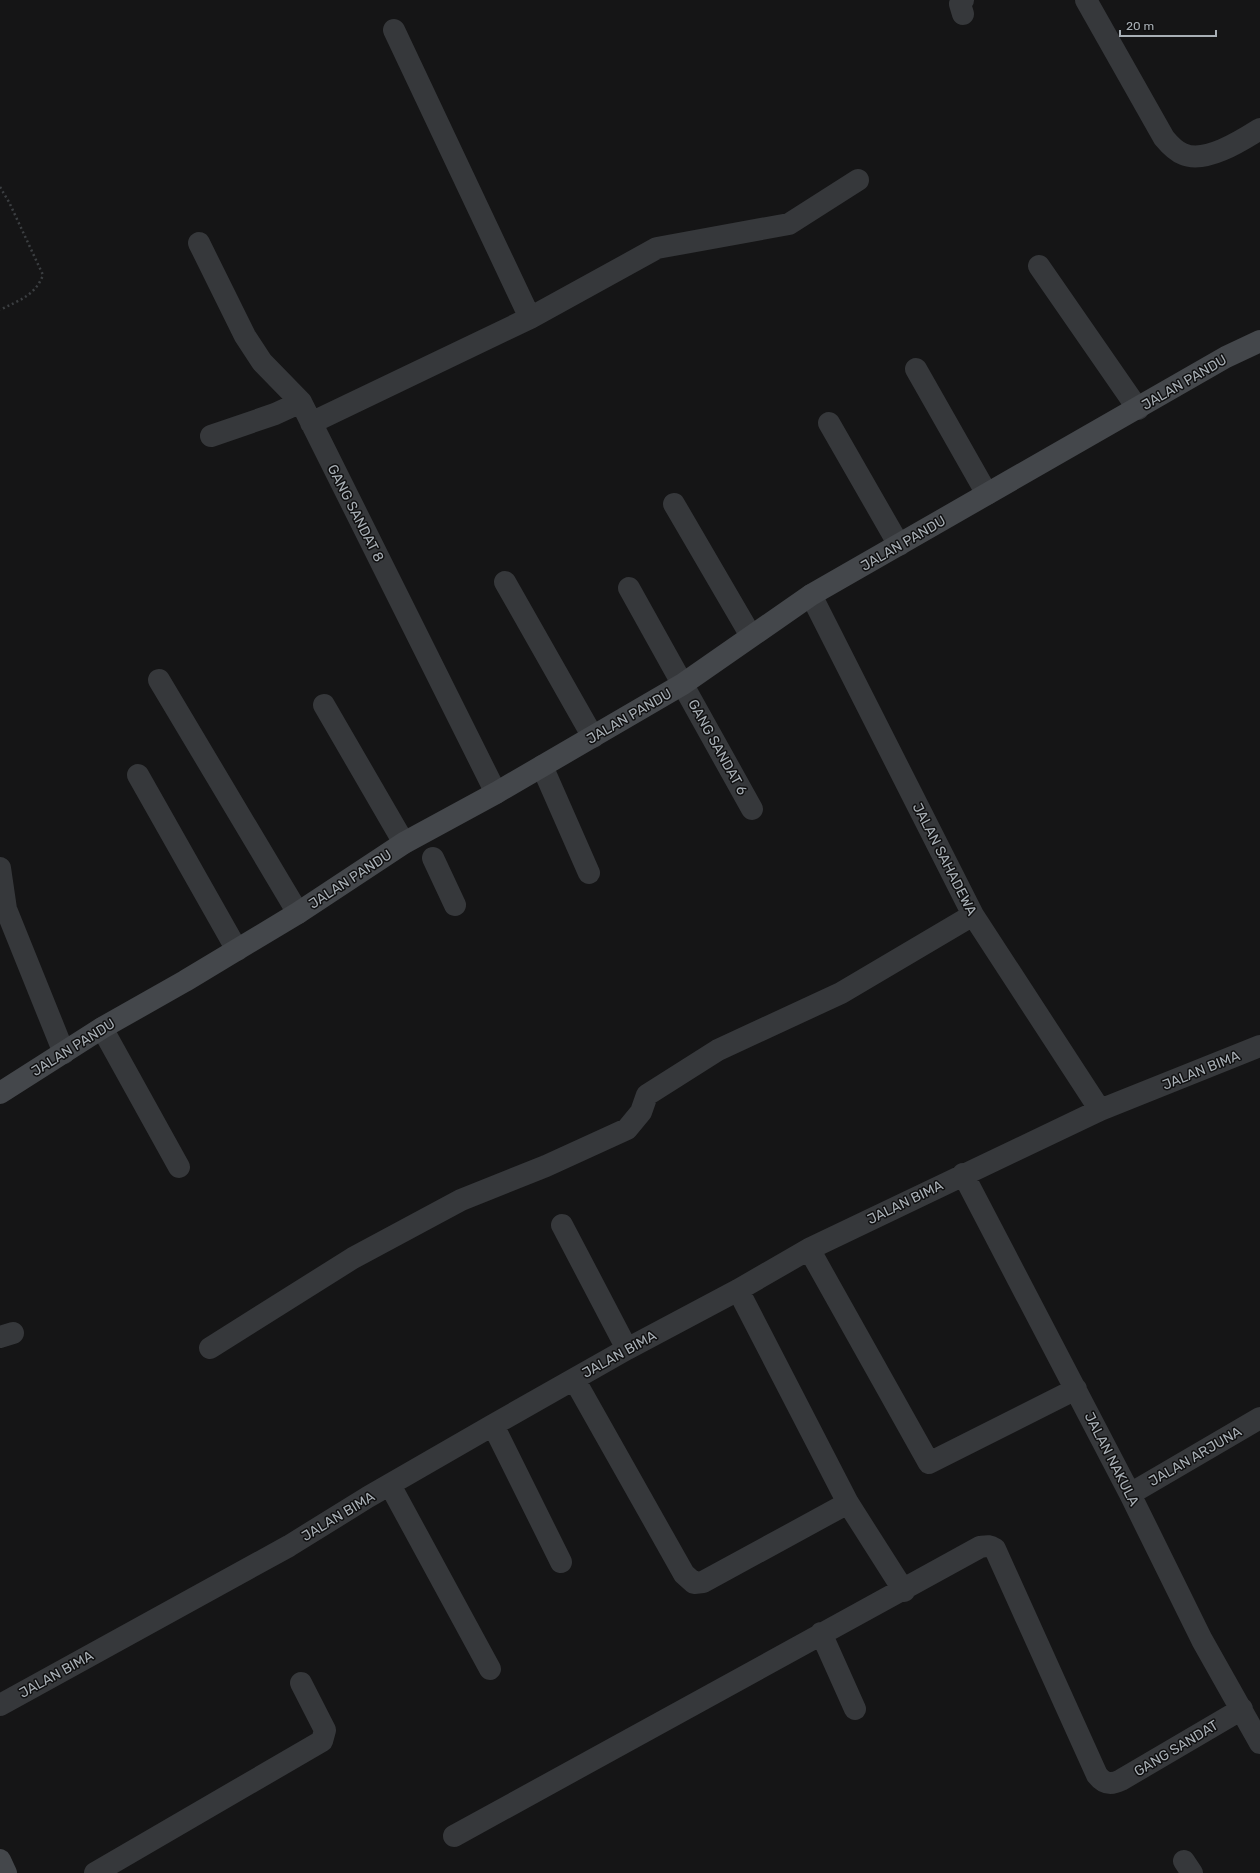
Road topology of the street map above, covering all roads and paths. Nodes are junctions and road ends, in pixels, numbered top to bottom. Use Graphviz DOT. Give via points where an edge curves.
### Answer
graph roads {
  1 [pos="1086,0"];
  2 [pos="394,30"];
  3 [pos="1260,129"];
  4 [pos="858,180"];
  5 [pos="0,187"];
  6 [pos="199,243"];
  7 [pos="1039,266"];
  8 [pos="0,310"];
  9 [pos="530,318"];
  10 [pos="1260,341"];
  11 [pos="916,369"];
  12 [pos="301,402"];
  13 [pos="1138,409"];
  14 [pos="311,423"];
  15 [pos="829,423"];
  16 [pos="211,436"];
  17 [pos="987,494"];
  18 [pos="674,504"];
  19 [pos="899,545"];
  20 [pos="505,582"];
  21 [pos="630,588"];
  22 [pos="811,595"];
  23 [pos="751,636"];
  24 [pos="160,680"];
  25 [pos="684,684"];
  26 [pos="324,705"];
  27 [pos="593,737"];
  28 [pos="542,766"];
  29 [pos="138,775"];
  30 [pos="496,793"];
  31 [pos="752,809"];
  32 [pos="404,843"];
  33 [pos="433,858"];
  34 [pos="0,868"];
  35 [pos="589,873"];
  36 [pos="455,905"];
  37 [pos="298,913"];
  38 [pos="973,915"];
  39 [pos="237,950"];
  40 [pos="102,1028"];
  41 [pos="1260,1046"];
  42 [pos="64,1053"];
  43 [pos="0,1093"];
  44 [pos="1100,1110"];
  45 [pos="179,1166"];
  46 [pos="963,1174"];
  47 [pos="562,1225"];
  48 [pos="809,1249"];
  49 [pos="738,1290"];
  50 [pos="210,1348"];
  51 [pos="627,1349"];
  52 [pos="574,1379"];
  53 [pos="1076,1389"];
  54 [pos="1260,1418"];
  55 [pos="493,1425"];
  56 [pos="390,1485"];
  57 [pos="1130,1494"];
  58 [pos="848,1503"];
  59 [pos="561,1562"];
  60 [pos="904,1590"];
  61 [pos="821,1633"];
  62 [pos="490,1669"];
  63 [pos="301,1683"];
  64 [pos="0,1705"];
  65 [pos="855,1709"];
  66 [pos="1242,1709"];
  67 [pos="1260,1743"];
  68 [pos="454,1836"];
  69 [pos="0,1860"];
  70 [pos="6,1873"];
  71 [pos="95,1873"];
  1 -- 3 [label="street" via="1164,138 1174,149 1193,157 1212,154"];
  2 -- 9 [label="street"];
  4 -- 9 [label="street" via="789,224 657,248"];
  5 -- 8 [label="path" via="43,275 38,286 26,297"];
  6 -- 12 [label="street, GANG SANDAT 8" via="245,336 262,362"];
  7 -- 13 [label="street"];
  9 -- 14 [label="street"];
  10 -- 13 [label="street, JALAN PANDU" via="1226,357"];
  11 -- 17 [label="street"];
  12 -- 14 [label="street, GANG SANDAT 8"];
  12 -- 16 [label="street" via="275,414"];
  13 -- 17 [label="street, JALAN PANDU"];
  14 -- 30 [label="street, GANG SANDAT 8"];
  15 -- 19 [label="street"];
  17 -- 19 [label="street, JALAN PANDU"];
  18 -- 23 [label="street"];
  19 -- 22 [label="street, JALAN PANDU"];
  20 -- 27 [label="street"];
  21 -- 25 [label="street, GANG SANDAT 6"];
  22 -- 23 [label="street, JALAN PANDU"];
  22 -- 38 [label="street, JALAN SAHADEWA"];
  23 -- 25 [label="street, JALAN PANDU"];
  24 -- 37 [label="street"];
  25 -- 27 [label="street, JALAN PANDU"];
  25 -- 31 [label="street, GANG SANDAT 6"];
  26 -- 32 [label="street"];
  27 -- 28 [label="street, JALAN PANDU"];
  28 -- 30 [label="street, JALAN PANDU"];
  28 -- 35 [label="street"];
  29 -- 39 [label="street"];
  30 -- 32 [label="street, JALAN PANDU"];
  32 -- 37 [label="street, JALAN PANDU"];
  33 -- 36 [label="street"];
  34 -- 42 [label="street" via="6,909"];
  37 -- 39 [label="street, JALAN PANDU"];
  38 -- 44 [label="street, JALAN SAHADEWA"];
  38 -- 50 [label="street" via="841,993 718,1050 646,1095 640,1112 627,1129 546,1166 461,1200 352,1258"];
  39 -- 40 [label="street, JALAN PANDU"];
  40 -- 42 [label="street, JALAN PANDU"];
  40 -- 45 [label="street"];
  41 -- 44 [label="street, JALAN BIMA"];
  42 -- 43 [label="street, JALAN PANDU"];
  44 -- 46 [label="street, JALAN BIMA"];
  46 -- 48 [label="street, JALAN BIMA"];
  46 -- 53 [label="street, JALAN NAKULA"];
  47 -- 51 [label="street"];
  48 -- 49 [label="street, JALAN BIMA"];
  48 -- 53 [label="street" via="929,1463"];
  49 -- 51 [label="street, JALAN BIMA"];
  49 -- 58 [label="street"];
  51 -- 52 [label="street, JALAN BIMA"];
  52 -- 55 [label="street, JALAN BIMA"];
  52 -- 58 [label="street" via="684,1574 694,1583 703,1582"];
  53 -- 57 [label="street, JALAN NAKULA"];
  54 -- 57 [label="street, JALAN ARJUNA"];
  55 -- 56 [label="street, JALAN BIMA"];
  55 -- 59 [label="street"];
  56 -- 62 [label="street"];
  56 -- 64 [label="street, JALAN BIMA" via="288,1546"];
  57 -- 66 [label="street, JALAN NAKULA" via="1202,1640"];
  58 -- 60 [label="street"];
  60 -- 61 [label="street"];
  60 -- 66 [label="street, GANG SANDAT" via="980,1547 990,1546 995,1549 1097,1775 1108,1784 1121,1780"];
  61 -- 65 [label="street"];
  61 -- 68 [label="street"];
  63 -- 71 [label="street" via="325,1730 322,1742"];
  66 -- 67 [label="street, JALAN NAKULA"];
  69 -- 70 [label="street"];
}
